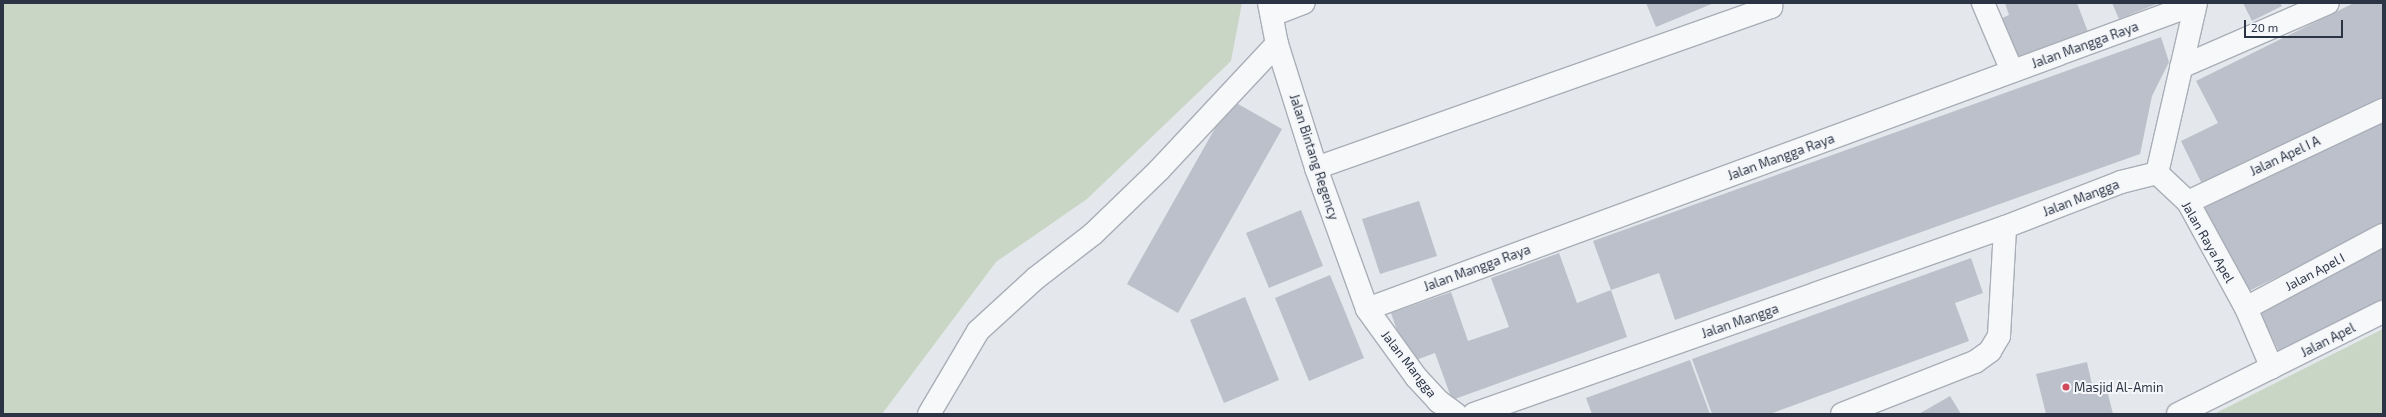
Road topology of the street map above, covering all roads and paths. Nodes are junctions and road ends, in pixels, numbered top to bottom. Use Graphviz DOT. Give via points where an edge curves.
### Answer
graph roads {
  1 [pos="1304,3"];
  2 [pos="1769,3"];
  3 [pos="1983,3"];
  4 [pos="2328,3"];
  5 [pos="2196,4"];
  6 [pos="1270,9"];
  7 [pos="1277,44"];
  8 [pos="2181,67"];
  9 [pos="2012,72"];
  10 [pos="2383,110"];
  11 [pos="1316,168"];
  12 [pos="2157,173"];
  13 [pos="2188,202"];
  14 [pos="2005,227"];
  15 [pos="2383,235"];
  16 [pos="2246,308"];
  17 [pos="1367,309"];
  18 [pos="2383,312"];
  19 [pos="2272,368"];
  20 [pos="1865,408"];
  21 [pos="929,414"];
  22 [pos="1456,414"];
  23 [pos="1474,414"];
  24 [pos="1842,414"];
  25 [pos="2178,414"];
  1 -- 6 [label="street"];
  2 -- 11 [label="street" via="1771,7"];
  3 -- 9 [label="street"];
  4 -- 8 [label="street"];
  5 -- 8 [label="street"];
  5 -- 9 [label="street, Jalan Mangga Raya"];
  6 -- 7 [label="street, Jalan Bintang Regency"];
  7 -- 11 [label="street, Jalan Bintang Regency"];
  7 -- 21 [label="street" via="1160,169 1093,234 1036,278 978,331"];
  8 -- 12 [label="street"];
  9 -- 17 [label="street, Jalan Mangga Raya"];
  10 -- 13 [label="street, Jalan Apel I A"];
  11 -- 17 [label="street, Jalan Bintang Regency"];
  12 -- 13 [label="street, Jalan Raya Apel"];
  12 -- 14 [label="street, Jalan Mangga" via="2121,182"];
  13 -- 16 [label="street, Jalan Raya Apel"];
  14 -- 20 [label="street" via="1999,336 1990,352 1975,362"];
  14 -- 23 [label="street, Jalan Mangga"];
  15 -- 16 [label="street, Jalan Apel I"];
  16 -- 19 [label="street, Jalan Raya Apel"];
  17 -- 22 [label="street, Jalan Mangga" via="1416,377 1438,401"];
  18 -- 19 [label="street, Jalan Apel"];
  19 -- 25 [label="street, Jalan Apel"];
  20 -- 24 [label="street"];
}
